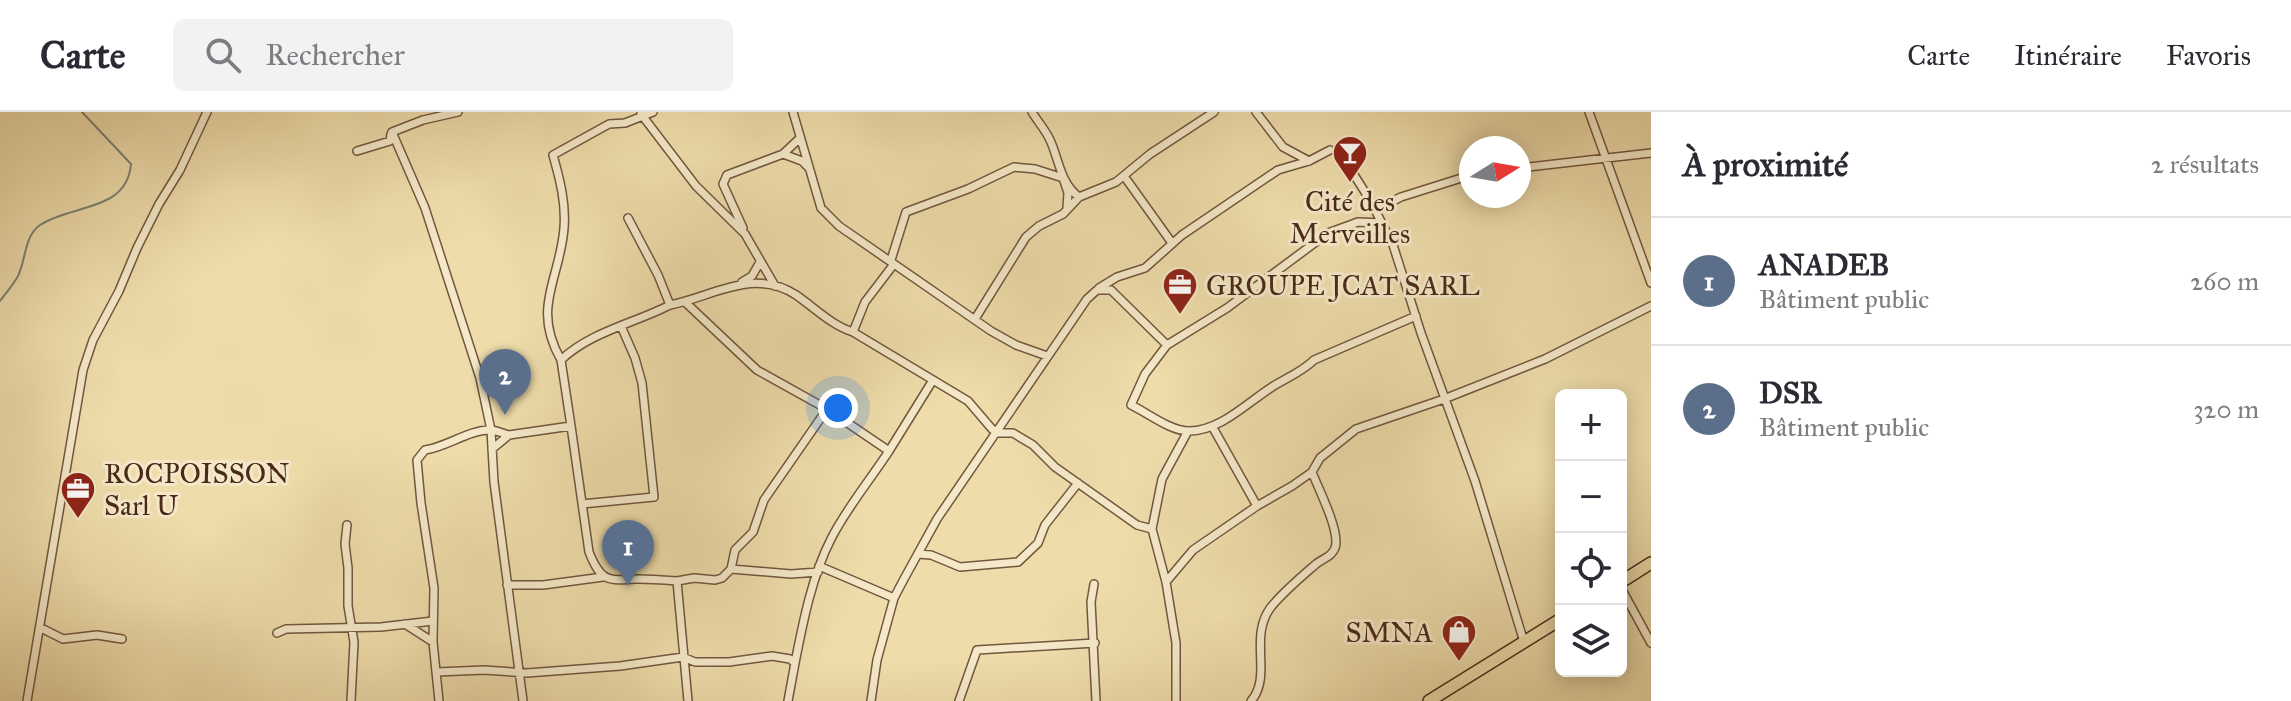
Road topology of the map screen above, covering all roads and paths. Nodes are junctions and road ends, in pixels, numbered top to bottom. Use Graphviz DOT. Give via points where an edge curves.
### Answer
graph roads {
  1 [pos="207,112"];
  2 [pos="458,112"];
  3 [pos="653,112"];
  4 [pos="793,112"];
  5 [pos="1032,112"];
  6 [pos="1214,112"];
  7 [pos="1256,112"];
  8 [pos="1589,112"];
  9 [pos="642,114"];
  10 [pos="392,132"];
  11 [pos="800,138"];
  12 [pos="1330,150"];
  13 [pos="357,151"];
  14 [pos="1651,153"];
  15 [pos="783,154"];
  16 [pos="1607,157"];
  17 [pos="1344,159"];
  18 [pos="1309,161"];
  19 [pos="1531,166"];
  20 [pos="810,169"];
  21 [pos="1124,176"];
  22 [pos="1063,178"];
  23 [pos="1459,179"];
  24 [pos="1079,197"];
  25 [pos="1067,207"];
  26 [pos="1375,210"];
  27 [pos="628,218"];
  28 [pos="1382,223"];
  29 [pos="745,234"];
  30 [pos="1172,243"];
  31 [pos="760,262"];
  32 [pos="892,262"];
  33 [pos="742,282"];
  34 [pos="1651,283"];
  35 [pos="776,286"];
  36 [pos="1097,290"];
  37 [pos="685,302"];
  38 [pos="670,305"];
  39 [pos="1651,306"];
  40 [pos="1416,316"];
  41 [pos="975,319"];
  42 [pos="621,326"];
  43 [pos="853,332"];
  44 [pos="1167,345"];
  45 [pos="1047,356"];
  46 [pos="561,360"];
  47 [pos="933,380"];
  48 [pos="1444,399"];
  49 [pos="827,409"];
  50 [pos="571,426"];
  51 [pos="1212,426"];
  52 [pos="491,430"];
  53 [pos="1188,431"];
  54 [pos="998,433"];
  55 [pos="509,435"];
  56 [pos="492,449"];
  57 [pos="889,451"];
  58 [pos="1312,472"];
  59 [pos="1078,483"];
  60 [pos="582,504"];
  61 [pos="1257,506"];
  62 [pos="347,525"];
  63 [pos="1152,529"];
  64 [pos="918,554"];
  65 [pos="1651,563"];
  66 [pos="731,569"];
  67 [pos="818,569"];
  68 [pos="603,577"];
  69 [pos="677,581"];
  70 [pos="1627,581"];
  71 [pos="1166,582"];
  72 [pos="1094,584"];
  73 [pos="507,585"];
  74 [pos="1627,597"];
  75 [pos="894,598"];
  76 [pos="433,621"];
  77 [pos="1555,623"];
  78 [pos="405,624"];
  79 [pos="41,628"];
  80 [pos="351,628"];
  81 [pos="277,633"];
  82 [pos="122,639"];
  83 [pos="433,642"];
  84 [pos="1525,642"];
  85 [pos="1095,643"];
  86 [pos="1651,643"];
  87 [pos="683,657"];
  88 [pos="795,663"];
  89 [pos="437,672"];
  90 [pos="520,674"];
  91 [pos="27,701"];
  92 [pos="351,701"];
  93 [pos="439,701"];
  94 [pos="523,701"];
  95 [pos="688,701"];
  96 [pos="788,701"];
  97 [pos="871,701"];
  98 [pos="959,701"];
  99 [pos="1096,701"];
  100 [pos="1176,701"];
  101 [pos="1251,701"];
  102 [pos="1429,701"];
  1 -- 79 [label="street" via="89,351"];
  2 -- 10 [label="street"];
  3 -- 9 [label="street"];
  4 -- 11 [label="street"];
  5 -- 22 [label="street" via="1050,139"];
  6 -- 21 [label="street"];
  7 -- 18 [label="street" via="1283,147"];
  8 -- 16 [label="street"];
  9 -- 29 [label="street" via="696,186"];
  9 -- 46 [label="street" via="609,124 553,155 564,202 564,230 547,318"];
  10 -- 13 [label="street" via="390,141"];
  10 -- 52 [label="street" via="435,236"];
  11 -- 15 [label="street"];
  11 -- 20 [label="street"];
  12 -- 18 [label="street"];
  14 -- 16 [label="street"];
  15 -- 20 [label="street"];
  15 -- 29 [label="street" via="727,175 723,184"];
  16 -- 19 [label="street"];
  16 -- 34 [label="street"];
  17 -- 26 [label="street"];
  18 -- 30 [label="street" via="1278,170"];
  20 -- 32 [label="street" via="821,208"];
  21 -- 24 [label="street"];
  21 -- 30 [label="street"];
  22 -- 24 [label="street"];
  22 -- 25 [label="street"];
  22 -- 32 [label="street" via="1014,167 906,212"];
  23 -- 26 [label="street"];
  24 -- 25 [label="street"];
  25 -- 41 [label="street" via="1026,237"];
  26 -- 28 [label="street"];
  27 -- 38 [label="street"];
  28 -- 40 [label="street"];
  28 -- 44 [label="street" via="1358,222 1328,233"];
  29 -- 31 [label="street"];
  30 -- 36 [label="street" via="1145,268"];
  31 -- 33 [label="street"];
  31 -- 35 [label="street"];
  32 -- 41 [label="street"];
  32 -- 43 [label="street" via="865,302"];
  33 -- 35 [label="street"];
  33 -- 37 [label="street"];
  35 -- 43 [label="street"];
  36 -- 44 [label="street" via="1111,290"];
  36 -- 45 [label="street"];
  37 -- 38 [label="street"];
  37 -- 49 [label="street" via="757,370"];
  38 -- 42 [label="street"];
  39 -- 48 [label="street" via="1545,359"];
  40 -- 48 [label="street"];
  40 -- 51 [label="street" via="1314,360"];
  41 -- 45 [label="street" via="1016,345"];
  42 -- 46 [label="street"];
  42 -- 60 [label="street" via="642,383 654,497"];
  43 -- 47 [label="street"];
  44 -- 53 [label="street" via="1131,405"];
  45 -- 54 [label="street"];
  46 -- 50 [label="street"];
  47 -- 54 [label="street" via="968,401"];
  47 -- 57 [label="street"];
  48 -- 58 [label="street" via="1356,429 1320,458"];
  48 -- 84 [label="street"];
  49 -- 57 [label="street"];
  49 -- 66 [label="street" via="764,500 753,532 735,550"];
  50 -- 55 [label="street"];
  50 -- 60 [label="street"];
  51 -- 53 [label="street"];
  51 -- 61 [label="street"];
  52 -- 55 [label="street"];
  52 -- 56 [label="street"];
  52 -- 76 [label="street" via="425,450 417,460 434,588"];
  53 -- 63 [label="street" via="1162,479"];
  54 -- 59 [label="street" via="1013,433 1033,445"];
  54 -- 64 [label="street"];
  55 -- 56 [label="street"];
  56 -- 73 [label="street"];
  57 -- 67 [label="street" via="847,510"];
  58 -- 61 [label="street"];
  58 -- 101 [label="street" via="1335,548 1292,584 1262,621 1260,683"];
  59 -- 63 [label="street" via="1137,525"];
  59 -- 64 [label="street" via="1045,525 1038,543 1018,562 960,567"];
  60 -- 68 [label="street" via="589,552"];
  61 -- 71 [label="street" via="1193,550"];
  62 -- 80 [label="street"];
  63 -- 71 [label="street"];
  64 -- 75 [label="street"];
  65 -- 70 [label="highway"];
  66 -- 67 [label="street" via="791,574"];
  66 -- 69 [label="street" via="715,580"];
  67 -- 75 [label="street"];
  67 -- 88 [label="street"];
  68 -- 69 [label="street" via="615,582"];
  68 -- 73 [label="street"];
  69 -- 87 [label="street"];
  71 -- 100 [label="street" via="1176,643"];
  72 -- 85 [label="street"];
  73 -- 90 [label="street"];
  74 -- 86 [label="street"];
  75 -- 97 [label="street"];
  76 -- 78 [label="street"];
  76 -- 83 [label="street"];
  77 -- 84 [label="highway"];
  78 -- 80 [label="street"];
  78 -- 83 [label="street"];
  79 -- 82 [label="street" via="63,639"];
  79 -- 91 [label="street"];
  80 -- 81 [label="street"];
  80 -- 92 [label="street"];
  83 -- 89 [label="street"];
  84 -- 102 [label="highway"];
  85 -- 98 [label="street" via="977,650"];
  85 -- 99 [label="street"];
  87 -- 88 [label="street" via="729,662 772,656"];
  87 -- 90 [label="street"];
  87 -- 95 [label="street"];
  88 -- 96 [label="street"];
  89 -- 90 [label="street"];
  89 -- 93 [label="street"];
  90 -- 94 [label="street"];
}
